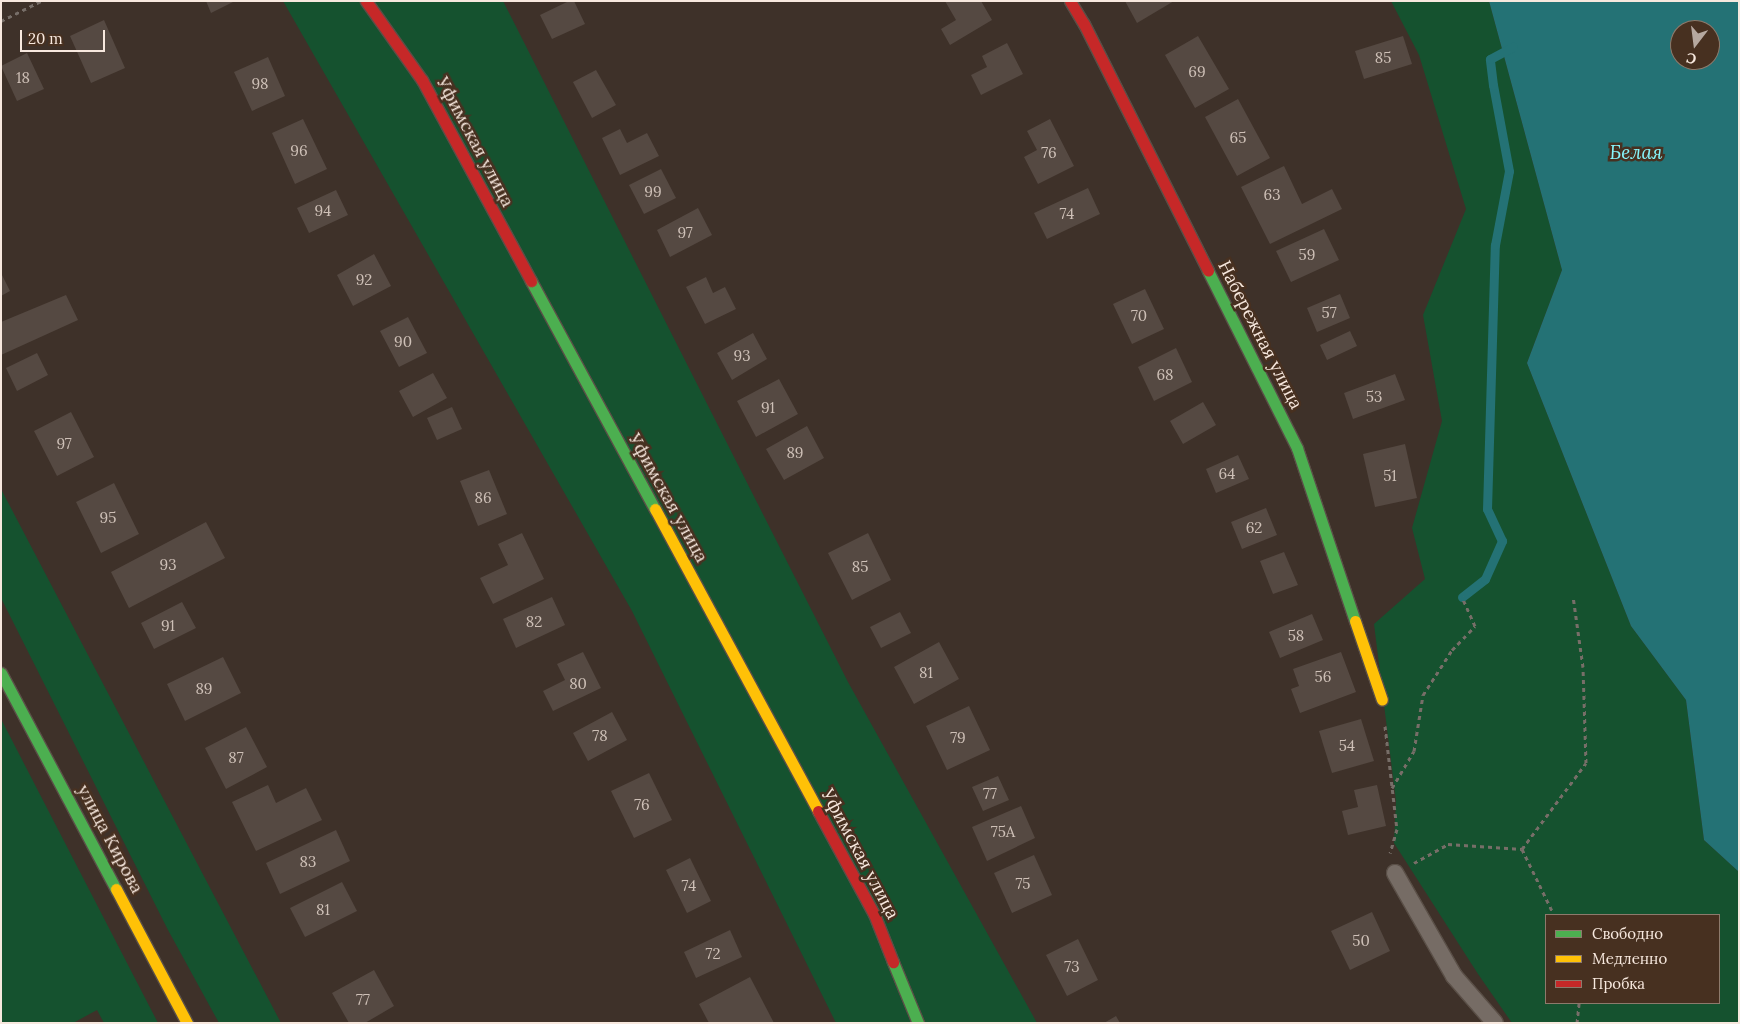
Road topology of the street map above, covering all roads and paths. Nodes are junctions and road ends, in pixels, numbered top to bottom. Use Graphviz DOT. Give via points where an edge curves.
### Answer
graph roads {
  1 [pos="41,1"];
  2 [pos="366,1"];
  3 [pos="1070,1"];
  4 [pos="1,21"];
  5 [pos="1573,596"];
  6 [pos="1462,597"];
  7 [pos="1,673"];
  8 [pos="1382,700"];
  9 [pos="1392,789"];
  10 [pos="1522,849"];
  11 [pos="1395,873"];
  12 [pos="1554,914"];
  13 [pos="1580,1004"];
  14 [pos="187,1023"];
  15 [pos="918,1023"];
  16 [pos="1495,1023"];
  17 [pos="1576,1023"];
  1 -- 4 [label="path"];
  2 -- 15 [label="street, Уфимская улица" via="422,80 874,914"];
  3 -- 8 [label="street, Набережная улица" via="1297,448"];
  5 -- 10 [label="path" via="1583,667 1586,763"];
  6 -- 9 [label="path" via="1475,626 1452,650 1423,695 1414,751"];
  7 -- 14 [label="street, улица Кирова"];
  8 -- 9 [label="path"];
  9 -- 11 [label="path" via="1397,829 1390,850"];
  10 -- 11 [label="path" via="1448,844"];
  10 -- 12 [label="path"];
  11 -- 16 [label="lane" via="1454,976"];
  13 -- 17 [label="path"];
}
